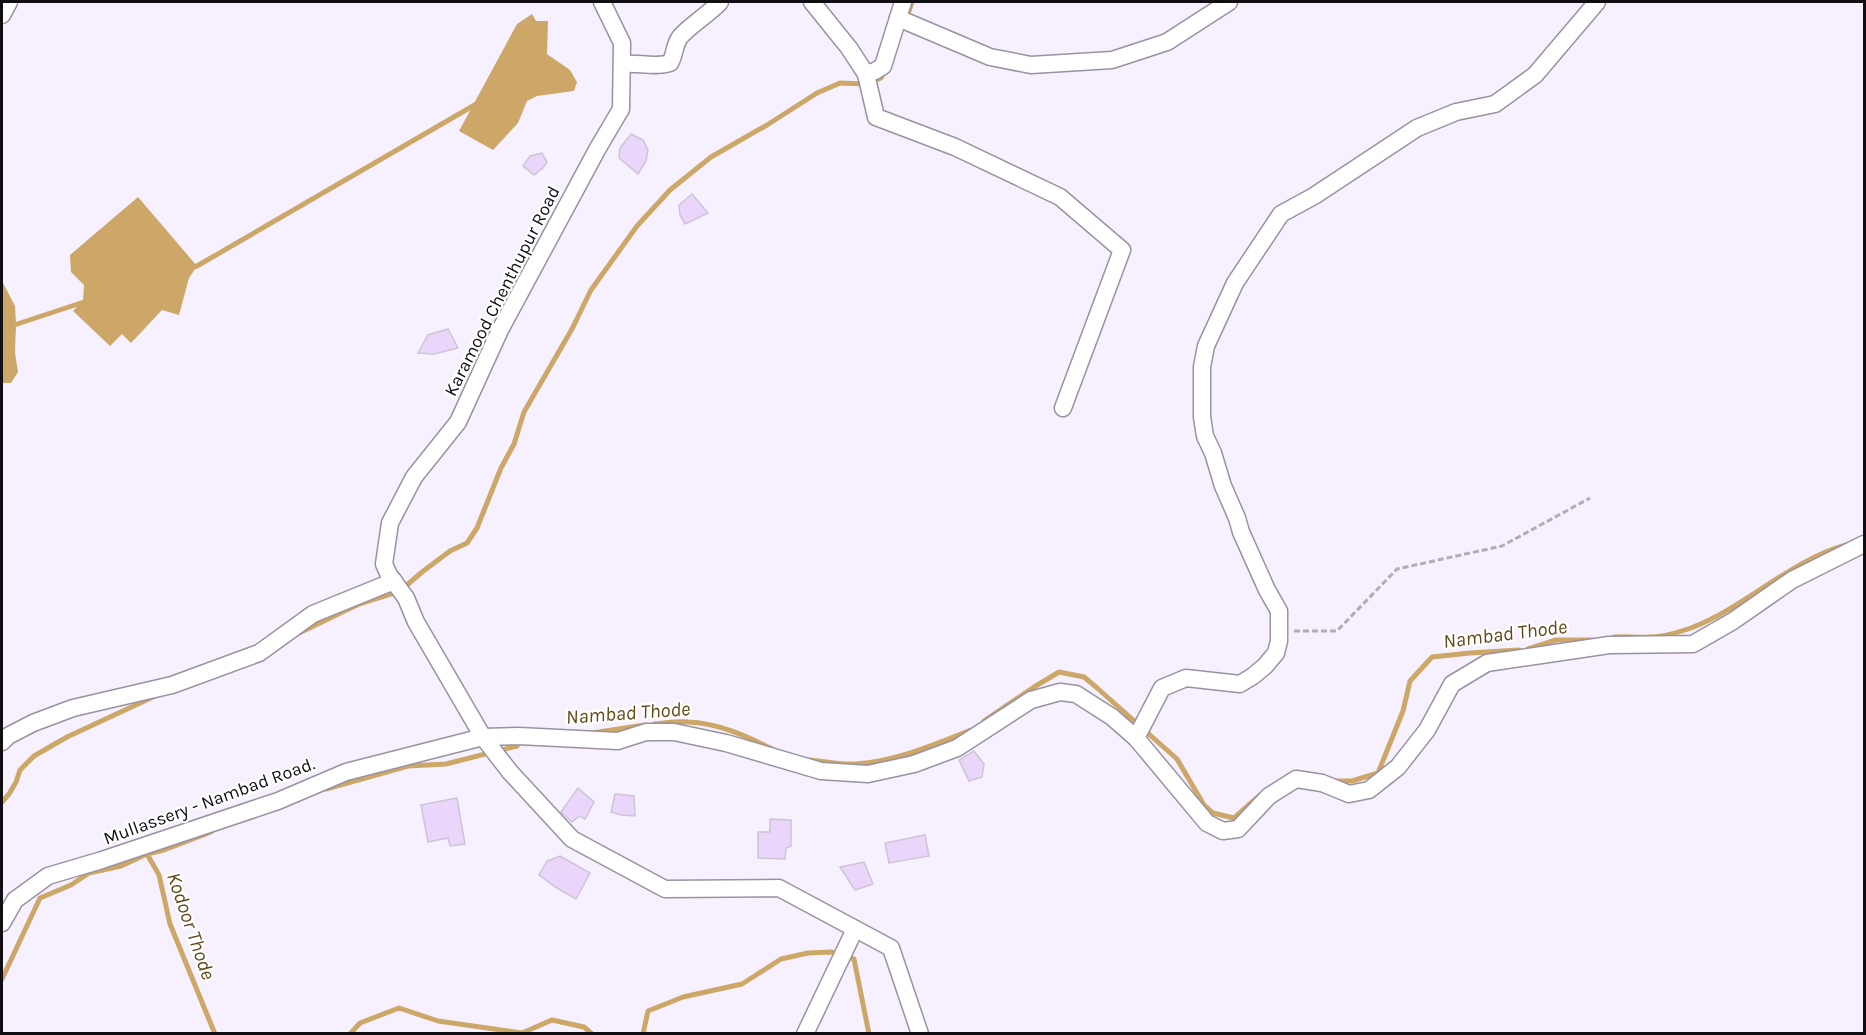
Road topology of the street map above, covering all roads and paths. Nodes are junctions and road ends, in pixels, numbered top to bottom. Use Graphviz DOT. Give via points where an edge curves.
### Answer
graph roads {
  1 [pos="9,2"];
  2 [pos="602,2"];
  3 [pos="720,2"];
  4 [pos="812,2"];
  5 [pos="903,2"];
  6 [pos="1229,2"];
  7 [pos="1597,2"];
  8 [pos="2,15"];
  9 [pos="898,18"];
  10 [pos="622,64"];
  11 [pos="866,74"];
  12 [pos="1062,408"];
  13 [pos="1590,498"];
  14 [pos="1864,544"];
  15 [pos="397,587"];
  16 [pos="1280,630"];
  17 [pos="1136,738"];
  18 [pos="486,741"];
  19 [pos="2,742"];
  20 [pos="2,923"];
  21 [pos="855,929"];
  22 [pos="805,1034"];
  23 [pos="920,1034"];
  1 -- 8 [label="street"];
  2 -- 10 [label="street, Karamood Chenthupur Road" via="622,43"];
  3 -- 10 [label="street" via="681,35 670,63"];
  4 -- 11 [label="street"];
  5 -- 9 [label="street"];
  6 -- 9 [label="street" via="1167,42 1112,60 1031,65 990,57"];
  7 -- 16 [label="street" via="1535,75 1495,104 1456,112 1417,128 1281,214 1235,283 1206,346 1202,417 1205,436 1241,532 1279,611"];
  9 -- 11 [label="street" via="883,66"];
  10 -- 15 [label="street, Karamood Chenthupur Road" via="621,109 500,330 458,422 414,477 390,523 384,564"];
  11 -- 12 [label="street" via="876,117 955,147 1060,197 1122,250"];
  13 -- 16 [label="path" via="1502,546 1397,569 1337,631"];
  14 -- 17 [label="street, Mullassery - Nambad Road." via="1792,580 1693,644 1609,645 1487,663 1452,684 1427,730 1398,767 1369,790 1349,794 1296,778 1269,796 1238,829 1224,831 1208,823"];
  15 -- 18 [label="street, Karamood Chenthupur Road"];
  15 -- 19 [label="street" via="313,614 259,653 172,685 73,708 33,723"];
  16 -- 17 [label="street" via="1276,653 1257,674 1239,684 1186,678 1162,688"];
  17 -- 18 [label="street, Mullassery - Nambad Road." via="1076,694 1060,692 1031,700 957,748 914,764 868,774 821,771 674,732 646,732 618,741 519,736"];
  18 -- 20 [label="street, Mullassery - Nambad Road." via="346,772 278,801 48,876 15,900"];
  18 -- 21 [label="street, Karamood Chenthupur Road" via="572,839 665,889 779,888"];
  21 -- 22 [label="street"];
  21 -- 23 [label="street, Karamood Chenthupur Road" via="891,948"];
}
